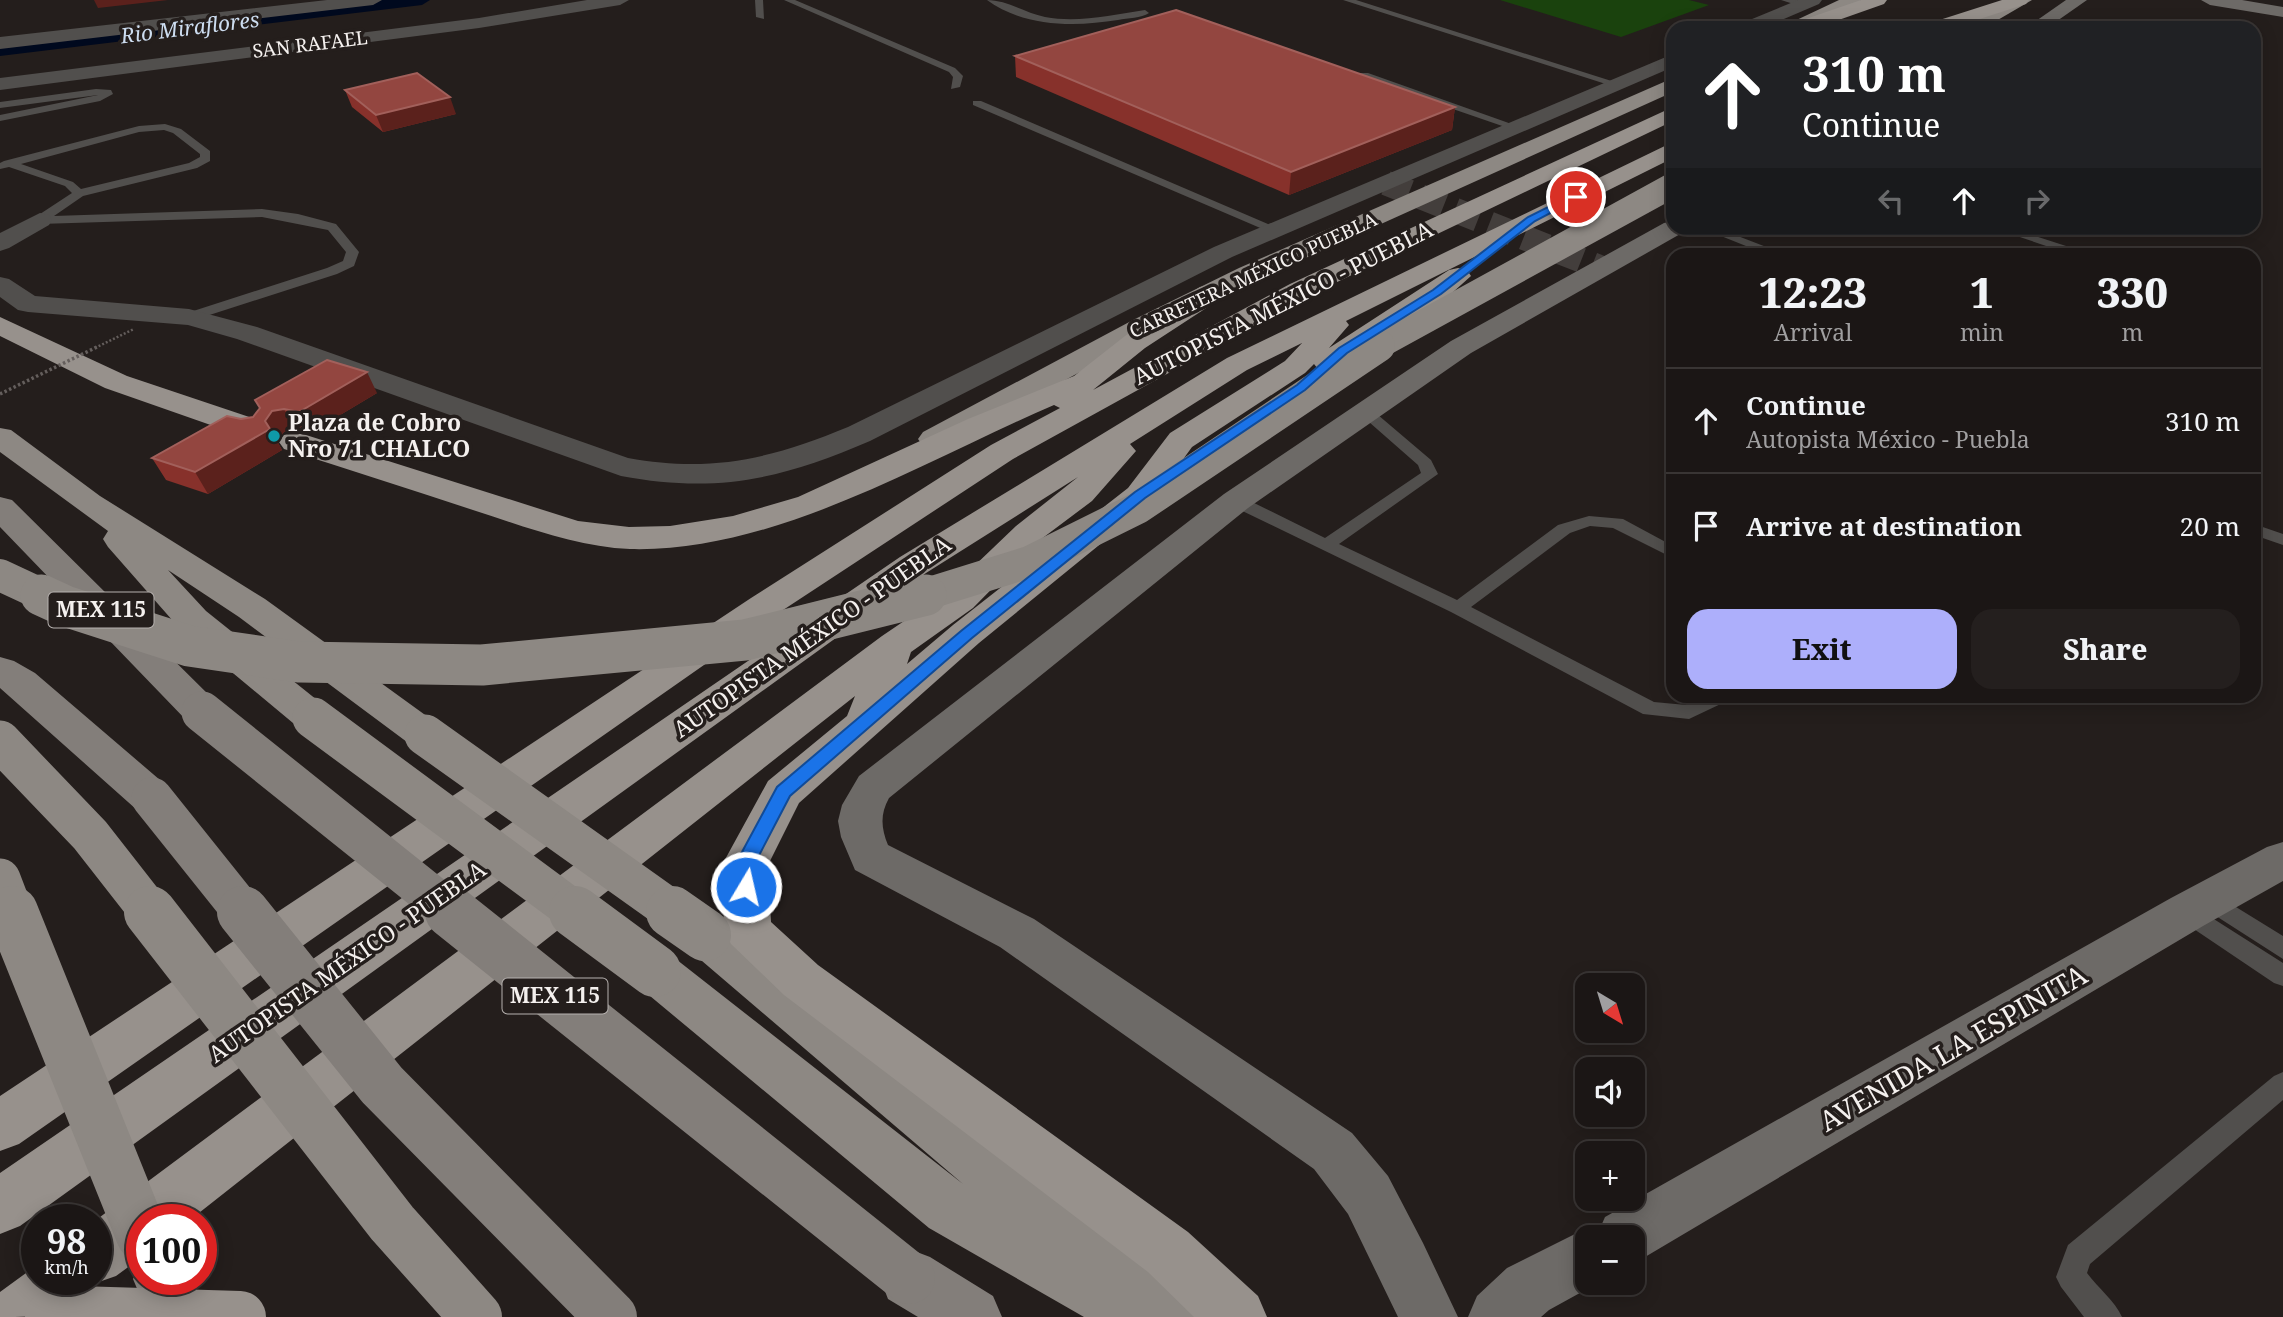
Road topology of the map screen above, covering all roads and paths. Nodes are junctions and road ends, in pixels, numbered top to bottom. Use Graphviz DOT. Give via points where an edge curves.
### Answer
graph roads {
  1 [pos="373,0"];
  2 [pos="620,0"];
  3 [pos="759,0"];
  4 [pos="788,0"];
  5 [pos="991,0"];
  6 [pos="1347,0"];
  7 [pos="1970,0"];
  8 [pos="2021,0"];
  9 [pos="2078,0"];
  10 [pos="2210,0"];
  11 [pos="1800,1"];
  12 [pos="1859,2"];
  13 [pos="1887,3"];
  14 [pos="392,7"];
  15 [pos="2283,12"];
  16 [pos="1145,13"];
  17 [pos="761,17"];
  18 [pos="1761,21"];
  19 [pos="1813,21"];
  20 [pos="1841,21"];
  21 [pos="1860,21"];
  22 [pos="1928,21"];
  23 [pos="1956,21"];
  24 [pos="1983,21"];
  25 [pos="2046,21"];
  26 [pos="0,43"];
  27 [pos="0,59"];
  28 [pos="1666,63"];
  29 [pos="1357,73"];
  30 [pos="0,84"];
  31 [pos="1616,84"];
  32 [pos="955,87"];
  33 [pos="1666,88"];
  34 [pos="976,103"];
  35 [pos="0,105"];
  36 [pos="1666,116"];
  37 [pos="0,118"];
  38 [pos="1515,127"];
  39 [pos="1666,152"];
  40 [pos="4,164"];
  41 [pos="1666,189"];
  42 [pos="79,193"];
  43 [pos="0,217"];
  44 [pos="40,219"];
  45 [pos="1532,219"];
  46 [pos="1276,230"];
  47 [pos="1666,232"];
  48 [pos="1726,235"];
  49 [pos="2023,235"];
  50 [pos="0,243"];
  51 [pos="1762,248"];
  52 [pos="2065,248"];
  53 [pos="0,285"];
  54 [pos="1299,290"];
  55 [pos="1210,293"];
  56 [pos="27,304"];
  57 [pos="1355,304"];
  58 [pos="189,317"];
  59 [pos="0,325"];
  60 [pos="134,329"];
  61 [pos="27,340"];
  62 [pos="1084,382"];
  63 [pos="0,394"];
  64 [pos="1366,412"];
  65 [pos="1150,418"];
  66 [pos="253,429"];
  67 [pos="0,437"];
  68 [pos="295,442"];
  69 [pos="1002,452"];
  70 [pos="845,488"];
  71 [pos="1140,495"];
  72 [pos="1236,501"];
  73 [pos="88,503"];
  74 [pos="0,507"];
  75 [pos="2261,532"];
  76 [pos="2283,540"];
  77 [pos="1326,545"];
  78 [pos="1666,549"];
  79 [pos="0,575"];
  80 [pos="1458,608"];
  81 [pos="895,645"];
  82 [pos="0,670"];
  83 [pos="1706,703"];
  84 [pos="864,724"];
  85 [pos="0,741"];
  86 [pos="2283,860"];
  87 [pos="0,878"];
  88 [pos="2199,906"];
  89 [pos="2283,949"];
  90 [pos="2283,976"];
  91 [pos="62,1084"];
  92 [pos="2283,1084"];
  93 [pos="0,1105"];
  94 [pos="0,1126"];
  95 [pos="129,1204"];
  96 [pos="164,1204"];
  97 [pos="0,1206"];
  98 [pos="1645,1225"];
  99 [pos="126,1233"];
  100 [pos="112,1244"];
  101 [pos="1575,1264"];
  102 [pos="45,1295"];
  103 [pos="169,1295"];
  104 [pos="16,1317"];
  105 [pos="51,1317"];
  106 [pos="179,1317"];
  107 [pos="240,1317"];
  108 [pos="476,1317"];
  109 [pos="611,1317"];
  110 [pos="972,1317"];
  111 [pos="1142,1317"];
  112 [pos="1189,1317"];
  113 [pos="1237,1317"];
  114 [pos="1427,1317"];
  115 [pos="1498,1317"];
  116 [pos="2107,1317"];
  1 -- 26 [label="street"];
  2 -- 30 [label="street, SAN RAFAEL" via="480,23"];
  3 -- 17 [label="lane"];
  4 -- 32 [label="lane" via="952,70 958,76"];
  5 -- 16 [label="lane" via="1037,18 1060,21"];
  6 -- 31 [label="lane"];
  7 -- 22 [label="highway"];
  8 -- 23 [label="highway"];
  8 -- 24 [label="highway"];
  9 -- 25 [label="main road"];
  10 -- 15 [label="main road"];
  11 -- 18 [label="street"];
  12 -- 13 [label="highway"];
  12 -- 19 [label="highway"];
  12 -- 20 [label="highway"];
  13 -- 21 [label="highway"];
  14 -- 27 [label="street"];
  28 -- 31 [label="street"];
  29 -- 38 [label="lane"];
  31 -- 38 [label="street"];
  33 -- 55 [label="highway, CARRETERA MÉXICO PUEBLA"];
  34 -- 46 [label="lane"];
  35 -- 37 [label="lane" via="108,94"];
  36 -- 54 [label="highway, AUTOPISTA MÉXICO - PUEBLA"];
  38 -- 46 [label="street"];
  39 -- 45 [label="highway, AUTOPISTA MÉXICO - PUEBLA"];
  40 -- 42 [label="lane" via="69,184"];
  40 -- 42 [label="lane" via="139,129 165,127 206,153 206,159 193,166"];
  41 -- 79 [label="highway, bridge" via="1379,346 1138,508 1029,562 893,606 745,640 482,665 299,662 189,646 65,606"];
  42 -- 44 [label="lane"];
  43 -- 44 [label="street"];
  44 -- 50 [label="street"];
  44 -- 58 [label="lane" via="262,214 332,227 353,252 349,263 332,271"];
  45 -- 57 [label="highway, AUTOPISTA MÉXICO - PUEBLA"];
  45 -- 71 [label="highway" via="1437,292 1343,350 1301,388"];
  46 -- 58 [label="street" via="816,453 768,469 728,474 657,475 621,466 247,333"];
  47 -- 64 [label="main road" via="1461,346"];
  48 -- 51 [label="lane"];
  49 -- 52 [label="lane"];
  53 -- 56 [label="street"];
  54 -- 62 [label="highway"];
  54 -- 69 [label="highway, AUTOPISTA MÉXICO - PUEBLA"];
  55 -- 62 [label="highway" via="1151,329"];
  55 -- 70 [label="highway, CARRETERA MÉXICO PUEBLA"];
  56 -- 58 [label="street"];
  56 -- 61 [label="street"];
  57 -- 65 [label="highway, AUTOPISTA MÉXICO - PUEBLA" via="1237,364"];
  57 -- 71 [label="highway" via="1295,367 1181,440"];
  59 -- 61 [label="highway"];
  60 -- 63 [label="path, bridge"];
  61 -- 66 [label="highway" via="116,382"];
  62 -- 69 [label="highway" via="1054,413"];
  62 -- 70 [label="highway"];
  64 -- 72 [label="main road"];
  64 -- 77 [label="lane" via="1425,463 1430,474"];
  65 -- 81 [label="highway" via="1080,494 1028,533 960,600"];
  65 -- 97 [label="highway, AUTOPISTA MÉXICO - PUEBLA" via="913,565"];
  67 -- 73 [label="highway"];
  68 -- 70 [label="highway" via="600,536 702,534 776,516"];
  69 -- 91 [label="highway, AUTOPISTA MÉXICO - PUEBLA" via="764,606"];
  71 -- 84 [label="highway" via="966,634"];
  72 -- 77 [label="lane"];
  72 -- 114 [label="main road" via="874,787 861,806 863,841 871,857 1017,933 1333,1151 1368,1195"];
  73 -- 111 [label="highway, bridge" via="192,620 313,718 655,971 949,1208"];
  73 -- 112 [label="highway, bridge" via="252,608 705,936 1034,1208"];
  74 -- 110 [label="main road, MEX 115, bridge" via="202,712 909,1278"];
  75 -- 76 [label="lane"];
  77 -- 80 [label="lane"];
  78 -- 80 [label="lane" via="1617,523 1589,521 1564,529"];
  80 -- 83 [label="lane" via="1650,709 1689,712"];
  81 -- 84 [label="highway"];
  81 -- 96 [label="highway"];
  82 -- 109 [label="main road, bridge" via="21,683 152,798 382,1085"];
  84 -- 113 [label="highway" via="783,792 745,865 748,930 801,980 1168,1252"];
  85 -- 108 [label="highway, bridge" via="90,835 392,1223"];
  86 -- 88 [label="main road, AVENIDA LA ESPINITA"];
  87 -- 95 [label="highway, bridge"];
  88 -- 89 [label="lane"];
  88 -- 90 [label="lane"];
  88 -- 98 [label="main road, AVENIDA LA ESPINITA"];
  91 -- 93 [label="highway"];
  91 -- 94 [label="highway, AUTOPISTA MÉXICO - PUEBLA"];
  92 -- 116 [label="lane" via="2078,1255 2071,1277"];
  99 -- 100 [label="highway"];
  101 -- 115 [label="main road" via="1528,1289"];
  102 -- 104 [label="highway"];
  103 -- 106 [label="highway"];
  105 -- 107 [label="highway, bridge" via="77,1312"];
}
